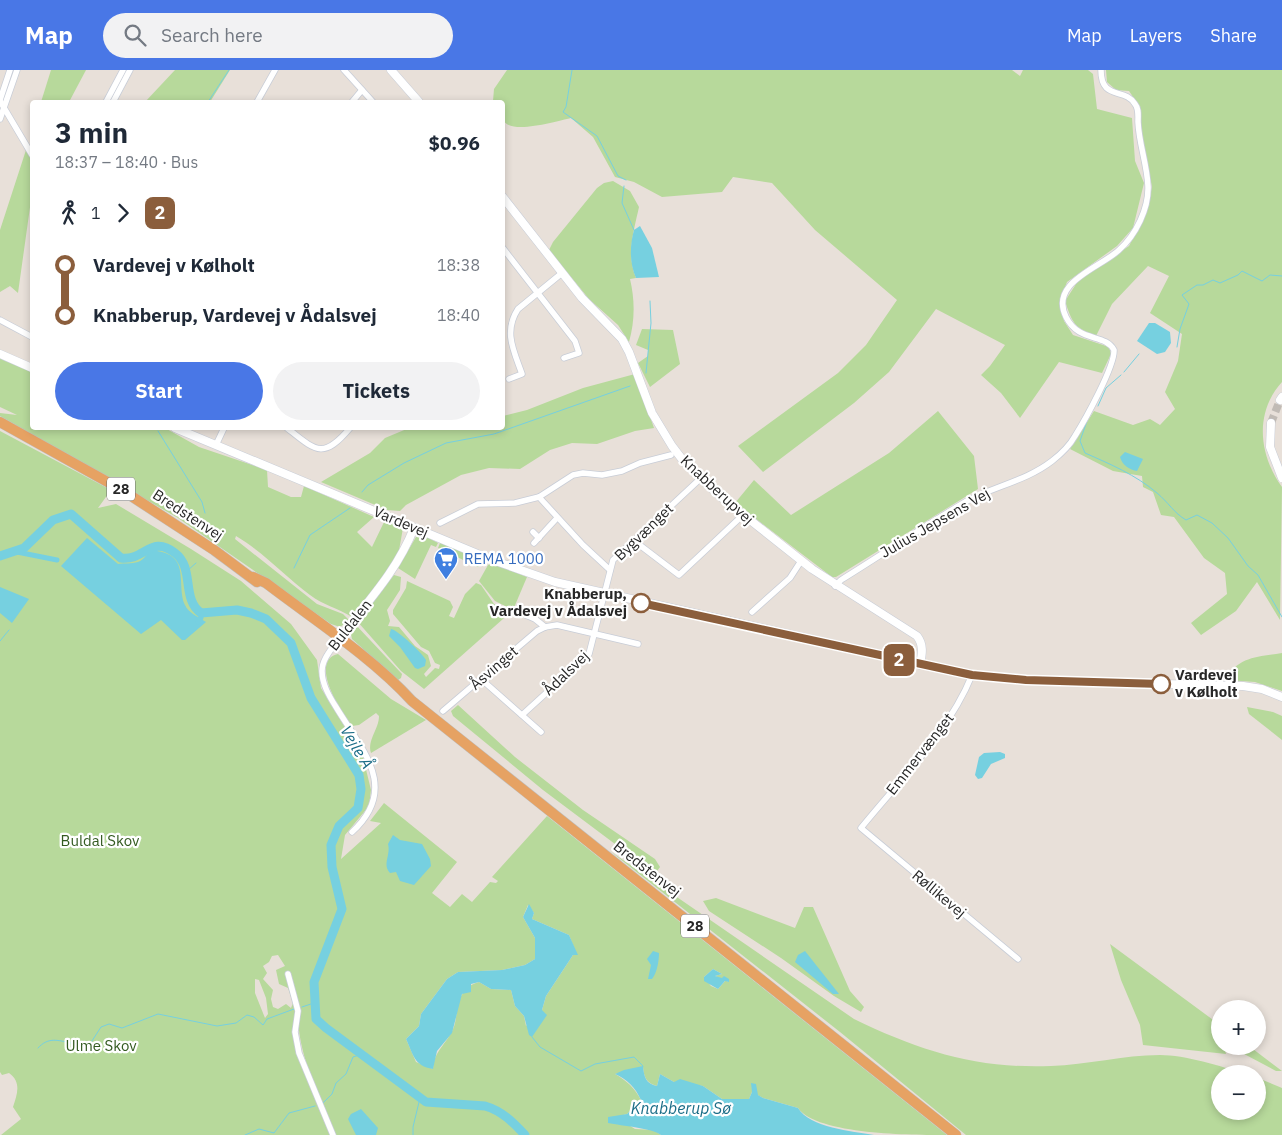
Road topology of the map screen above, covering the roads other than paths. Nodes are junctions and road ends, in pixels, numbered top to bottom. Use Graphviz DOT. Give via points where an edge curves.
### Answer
graph roads {
  1 [pos="10,70"];
  2 [pos="17,70"];
  3 [pos="123,70"];
  4 [pos="130,70"];
  5 [pos="275,70"];
  6 [pos="344,70"];
  7 [pos="1101,70"];
  8 [pos="393,71"];
  9 [pos="362,90"];
  10 [pos="0,100"];
  11 [pos="107,100"];
  12 [pos="114,100"];
  13 [pos="258,100"];
  14 [pos="354,100"];
  15 [pos="371,100"];
  16 [pos="417,100"];
  17 [pos="4,107"];
  18 [pos="0,119"];
  19 [pos="30,152"];
  20 [pos="505,200"];
  21 [pos="505,251"];
  22 [pos="562,273"];
  23 [pos="539,293"];
  24 [pos="0,320"];
  25 [pos="30,336"];
  26 [pos="0,354"];
  27 [pos="564,358"];
  28 [pos="30,367"];
  29 [pos="509,379"];
  30 [pos="0,422"];
  31 [pos="1271,423"];
  32 [pos="180,430"];
  33 [pos="223,430"];
  34 [pos="290,430"];
  35 [pos="348,430"];
  36 [pos="216,445"];
  37 [pos="671,456"];
  38 [pos="663,457"];
  39 [pos="664,464"];
  40 [pos="700,478"];
  41 [pos="1282,478"];
  42 [pos="539,497"];
  43 [pos="743,515"];
  44 [pos="557,518"];
  45 [pos="440,522"];
  46 [pos="414,528"];
  47 [pos="533,532"];
  48 [pos="539,538"];
  49 [pos="633,540"];
  50 [pos="534,543"];
  51 [pos="801,561"];
  52 [pos="610,570"];
  53 [pos="835,586"];
  54 [pos="604,594"];
  55 [pos="514,610"];
  56 [pos="752,612"];
  57 [pos="545,627"];
  58 [pos="596,634"];
  59 [pos="337,641"];
  60 [pos="638,644"];
  61 [pos="920,665"];
  62 [pos="972,675"];
  63 [pos="481,679"];
  64 [pos="1282,697"];
  65 [pos="443,711"];
  66 [pos="522,715"];
  67 [pos="541,732"];
  68 [pos="861,828"];
  69 [pos="352,832"];
  70 [pos="1018,959"];
  71 [pos="288,974"];
  72 [pos="333,1135"];
  73 [pos="956,1135"];
  1 -- 10 [label="street"];
  2 -- 17 [label="street"];
  3 -- 11 [label="street"];
  4 -- 12 [label="street"];
  5 -- 13 [label="street"];
  6 -- 9 [label="street"];
  7 -- 53 [label="street, Julius Jepsens Vej" via="1110,92 1132,99 1136,105 1138,136 1148,186 1146,205 1130,237 1119,250 1079,276 1063,299 1063,310 1074,329 1108,342 1114,350 1112,363 1091,406 1072,440 1040,470 967,501"];
  8 -- 16 [label="street"];
  9 -- 14 [label="street"];
  9 -- 15 [label="street"];
  10 -- 17 [label="street"];
  17 -- 18 [label="street"];
  17 -- 19 [label="street"];
  20 -- 22 [label="street, Knabberupvej"];
  21 -- 23 [label="street"];
  22 -- 23 [label="street"];
  22 -- 40 [label="street, Knabberupvej" via="622,339 661,430"];
  23 -- 27 [label="street" via="569,332 579,353"];
  23 -- 29 [label="street" via="518,309 511,322 510,341 522,374"];
  24 -- 25 [label="street"];
  26 -- 28 [label="street"];
  30 -- 59 [label="highway, Bredstenvej / 28" via="122,490 253,577"];
  31 -- 41 [label="street" via="1270,446"];
  32 -- 36 [label="street, Vardevej"];
  33 -- 36 [label="street"];
  34 -- 35 [label="street" via="318,449 333,446"];
  36 -- 46 [label="street, Vardevej"];
  37 -- 38 [label="street"];
  38 -- 39 [label="street"];
  38 -- 42 [label="street" via="609,474 573,475"];
  40 -- 43 [label="street, Knabberupvej"];
  40 -- 49 [label="street, Bygvænget"];
  42 -- 44 [label="street"];
  42 -- 45 [label="street" via="515,503 483,503"];
  43 -- 49 [label="street" via="679,575"];
  43 -- 51 [label="street, Knabberupvej"];
  44 -- 48 [label="street"];
  44 -- 52 [label="street"];
  46 -- 54 [label="street, Vardevej" via="510,568"];
  46 -- 59 [label="street, Buldalen" via="393,571"];
  47 -- 48 [label="street"];
  48 -- 50 [label="street"];
  49 -- 52 [label="street, Bygvænget" via="613,560"];
  51 -- 53 [label="street, Knabberupvej"];
  51 -- 56 [label="street" via="790,578"];
  52 -- 54 [label="street, Bygvænget"];
  53 -- 61 [label="street, Knabberupvej" via="917,636 922,649"];
  54 -- 58 [label="street, Ådalsvej"];
  54 -- 61 [label="street, Vardevej"];
  55 -- 57 [label="street"];
  57 -- 58 [label="street" via="557,626"];
  57 -- 63 [label="street, Åsvinget"];
  58 -- 60 [label="street"];
  58 -- 66 [label="street, Ådalsvej" via="585,659"];
  59 -- 69 [label="street, Buldalen" via="324,660 323,680 329,696 368,758 376,791 368,815"];
  59 -- 73 [label="highway, Bredstenvej / 28" via="400,688 412,701"];
  61 -- 62 [label="street, Vardevej"];
  62 -- 64 [label="street, Vardevej" via="1044,681 1243,686"];
  62 -- 68 [label="street, Emmervænget" via="950,718"];
  63 -- 65 [label="street, Åsvinget"];
  63 -- 66 [label="street"];
  66 -- 67 [label="street"];
  68 -- 70 [label="street, Røllikevej"];
  71 -- 72 [label="street" via="298,1011 295,1032 299,1053"];
}
